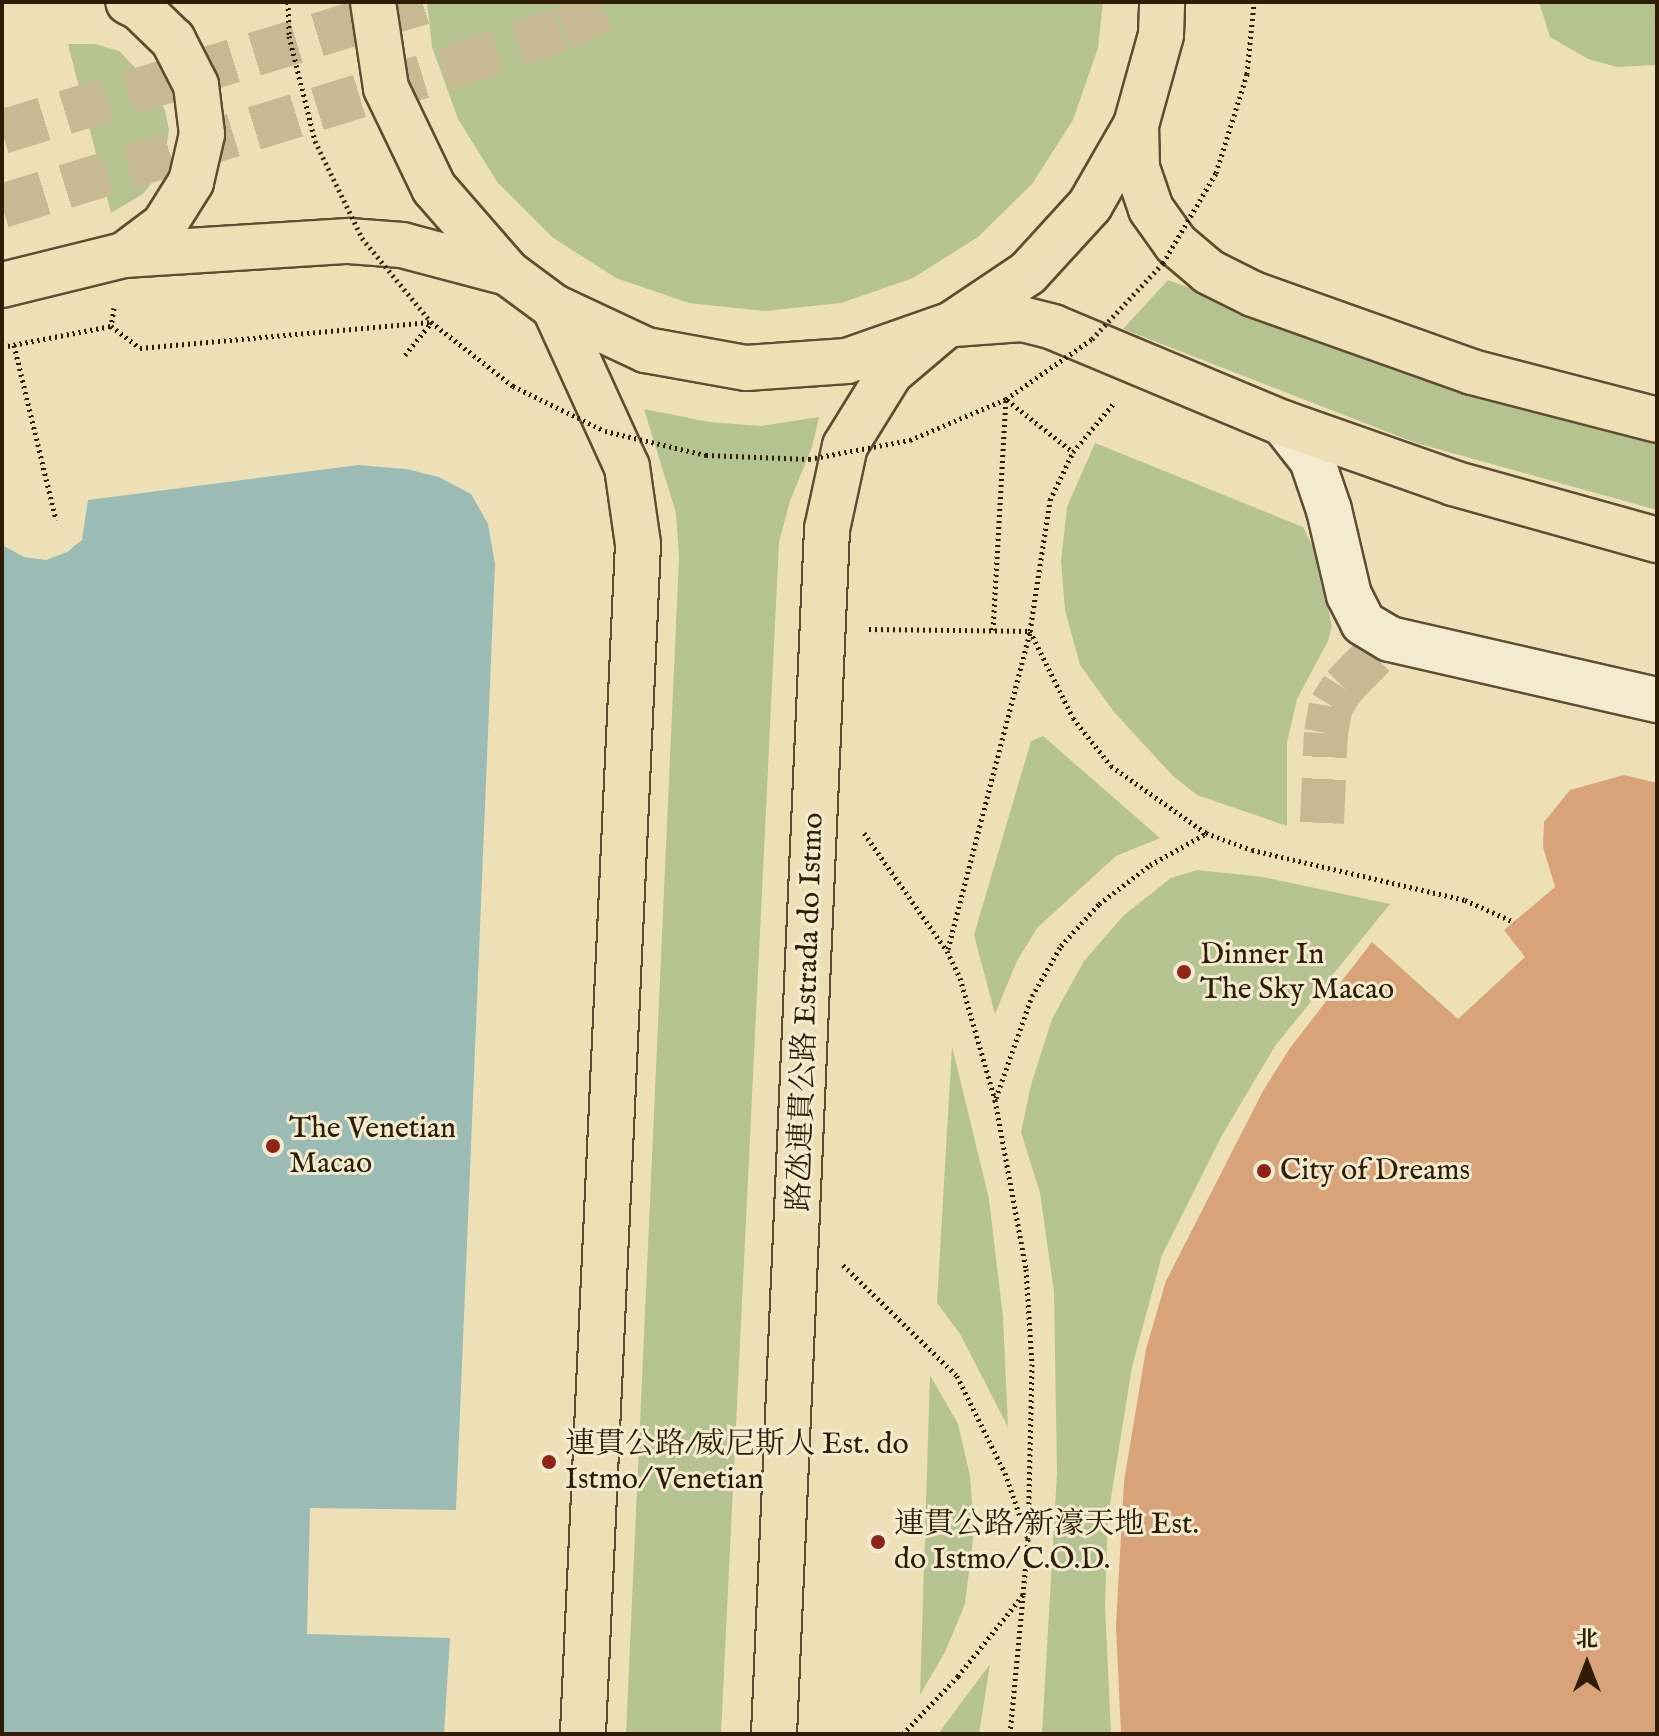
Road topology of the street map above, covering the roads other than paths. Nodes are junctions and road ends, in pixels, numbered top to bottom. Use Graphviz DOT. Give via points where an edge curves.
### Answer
graph roads {
  1 [pos="128,2"];
  2 [pos="373,2"];
  3 [pos="1162,2"];
  4 [pos="1136,125"];
  5 [pos="124,255"];
  6 [pos="508,273"];
  7 [pos="2,285"];
  8 [pos="554,307"];
  9 [pos="948,326"];
  10 [pos="1657,420"];
  11 [pos="1283,423"];
  12 [pos="1657,540"];
  13 [pos="1657,700"];
  14 [pos="583,1734"];
  15 [pos="774,1734"];
  1 -- 5 [label="main road" via="173,40 196,85 202,134 191,182 164,225"];
  2 -- 6 [label="main road" via="386,88 434,188"];
  3 -- 4 [label="main road" via="1161,35"];
  4 -- 9 [label="main road" via="1090,205 1028,273"];
  4 -- 10 [label="main road" via="1137,168 1151,209 1176,244 1209,272 1253,294 1472,372"];
  5 -- 6 [label="main road" via="349,241 402,245"];
  5 -- 7 [label="main road"];
  6 -- 8 [label="main road"];
  8 -- 9 [label="main road" via="646,350 746,368 847,361"];
  8 -- 14 [label="main road" via="627,467 638,544"];
  9 -- 11 [label="main road" via="1022,319 1053,327"];
  9 -- 15 [label="main road, 路氹連貫公路 Estrada do Istmo" via="890,373 845,446 827,529"];
  11 -- 12 [label="main road" via="1453,483"];
  11 -- 13 [label="lane" via="1312,460 1349,595 1363,623 1390,639"];
}
